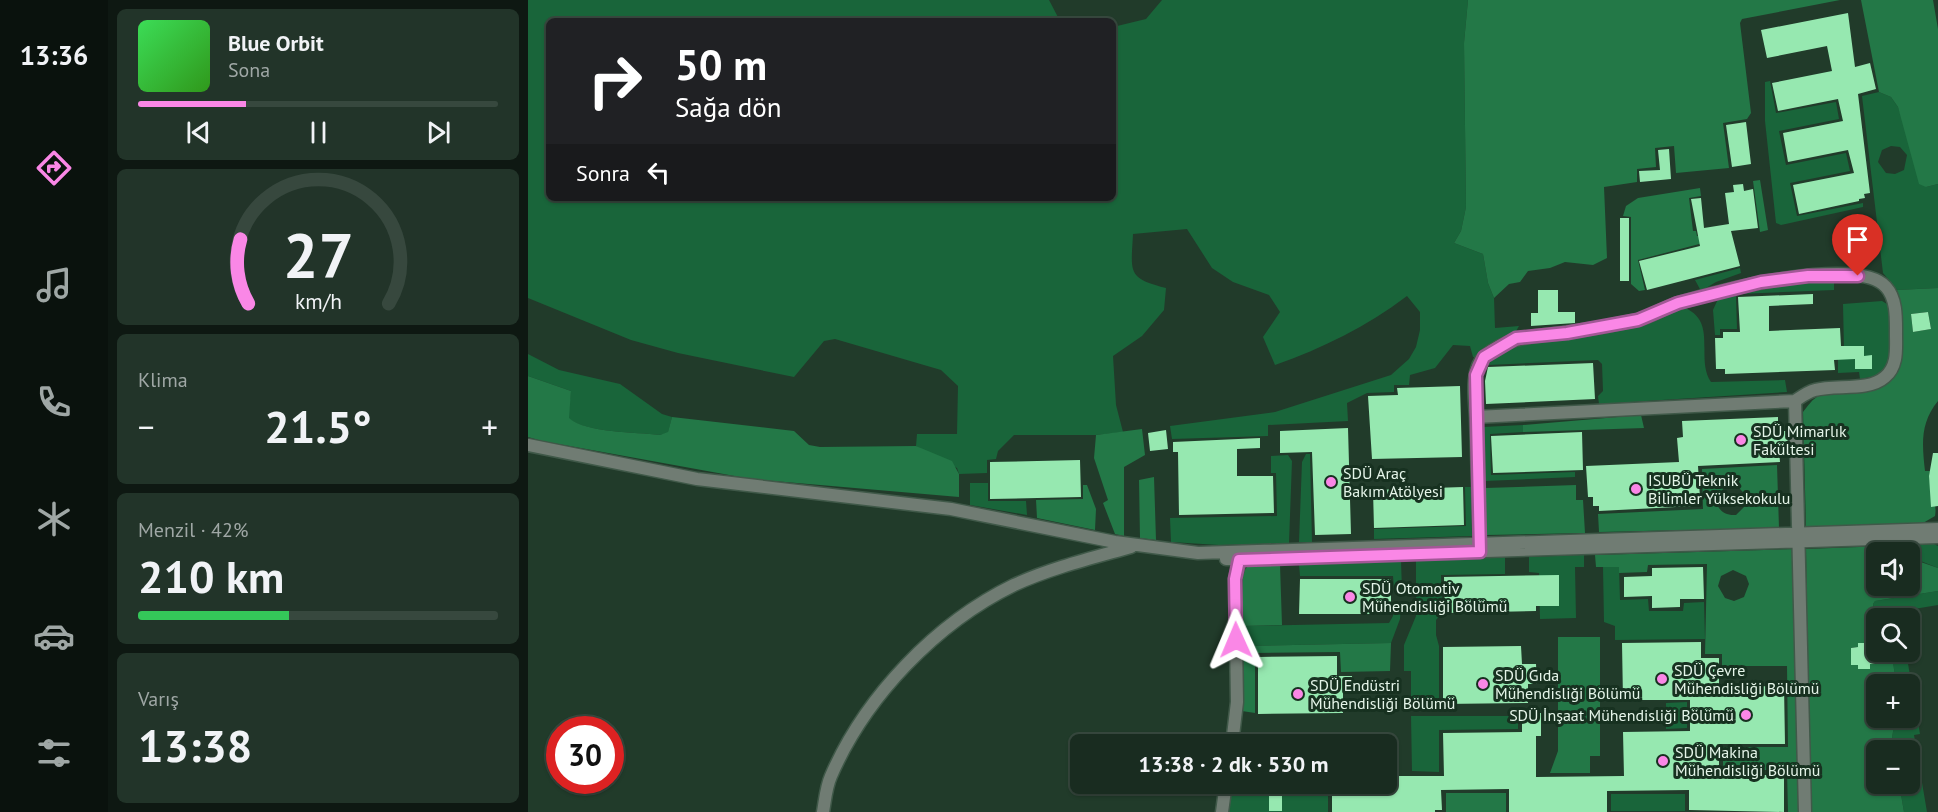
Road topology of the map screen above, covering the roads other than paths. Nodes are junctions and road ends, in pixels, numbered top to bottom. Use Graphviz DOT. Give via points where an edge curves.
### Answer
graph roads {
  1 [pos="1795,401"];
  2 [pos="1476,417"];
  3 [pos="528,445"];
  4 [pos="1938,529"];
  5 [pos="1938,537"];
  6 [pos="1800,538"];
  7 [pos="1135,546"];
  8 [pos="1480,547"];
  9 [pos="1241,556"];
  10 [pos="1233,734"];
  11 [pos="1224,794"];
  12 [pos="823,812"];
  13 [pos="1222,812"];
  14 [pos="1805,812"];
  1 -- 2 [label="street"];
  1 -- 2 [label="street" via="1818,389 1874,382 1890,372 1896,353 1896,317 1891,294 1884,284 1858,276 1771,280 1678,303 1638,320 1516,338 1488,353 1478,364"];
  1 -- 6 [label="street"];
  2 -- 8 [label="street"];
  3 -- 7 [label="street" via="697,479 951,509"];
  4 -- 6 [label="street"];
  5 -- 6 [label="street"];
  6 -- 8 [label="street"];
  6 -- 14 [label="street"];
  7 -- 9 [label="street"];
  7 -- 12 [label="street" via="1016,584 963,617 932,643 878,699 851,738 830,778"];
  8 -- 9 [label="street"];
  9 -- 10 [label="street" via="1235,579 1237,702"];
  11 -- 13 [label="street"];
}
